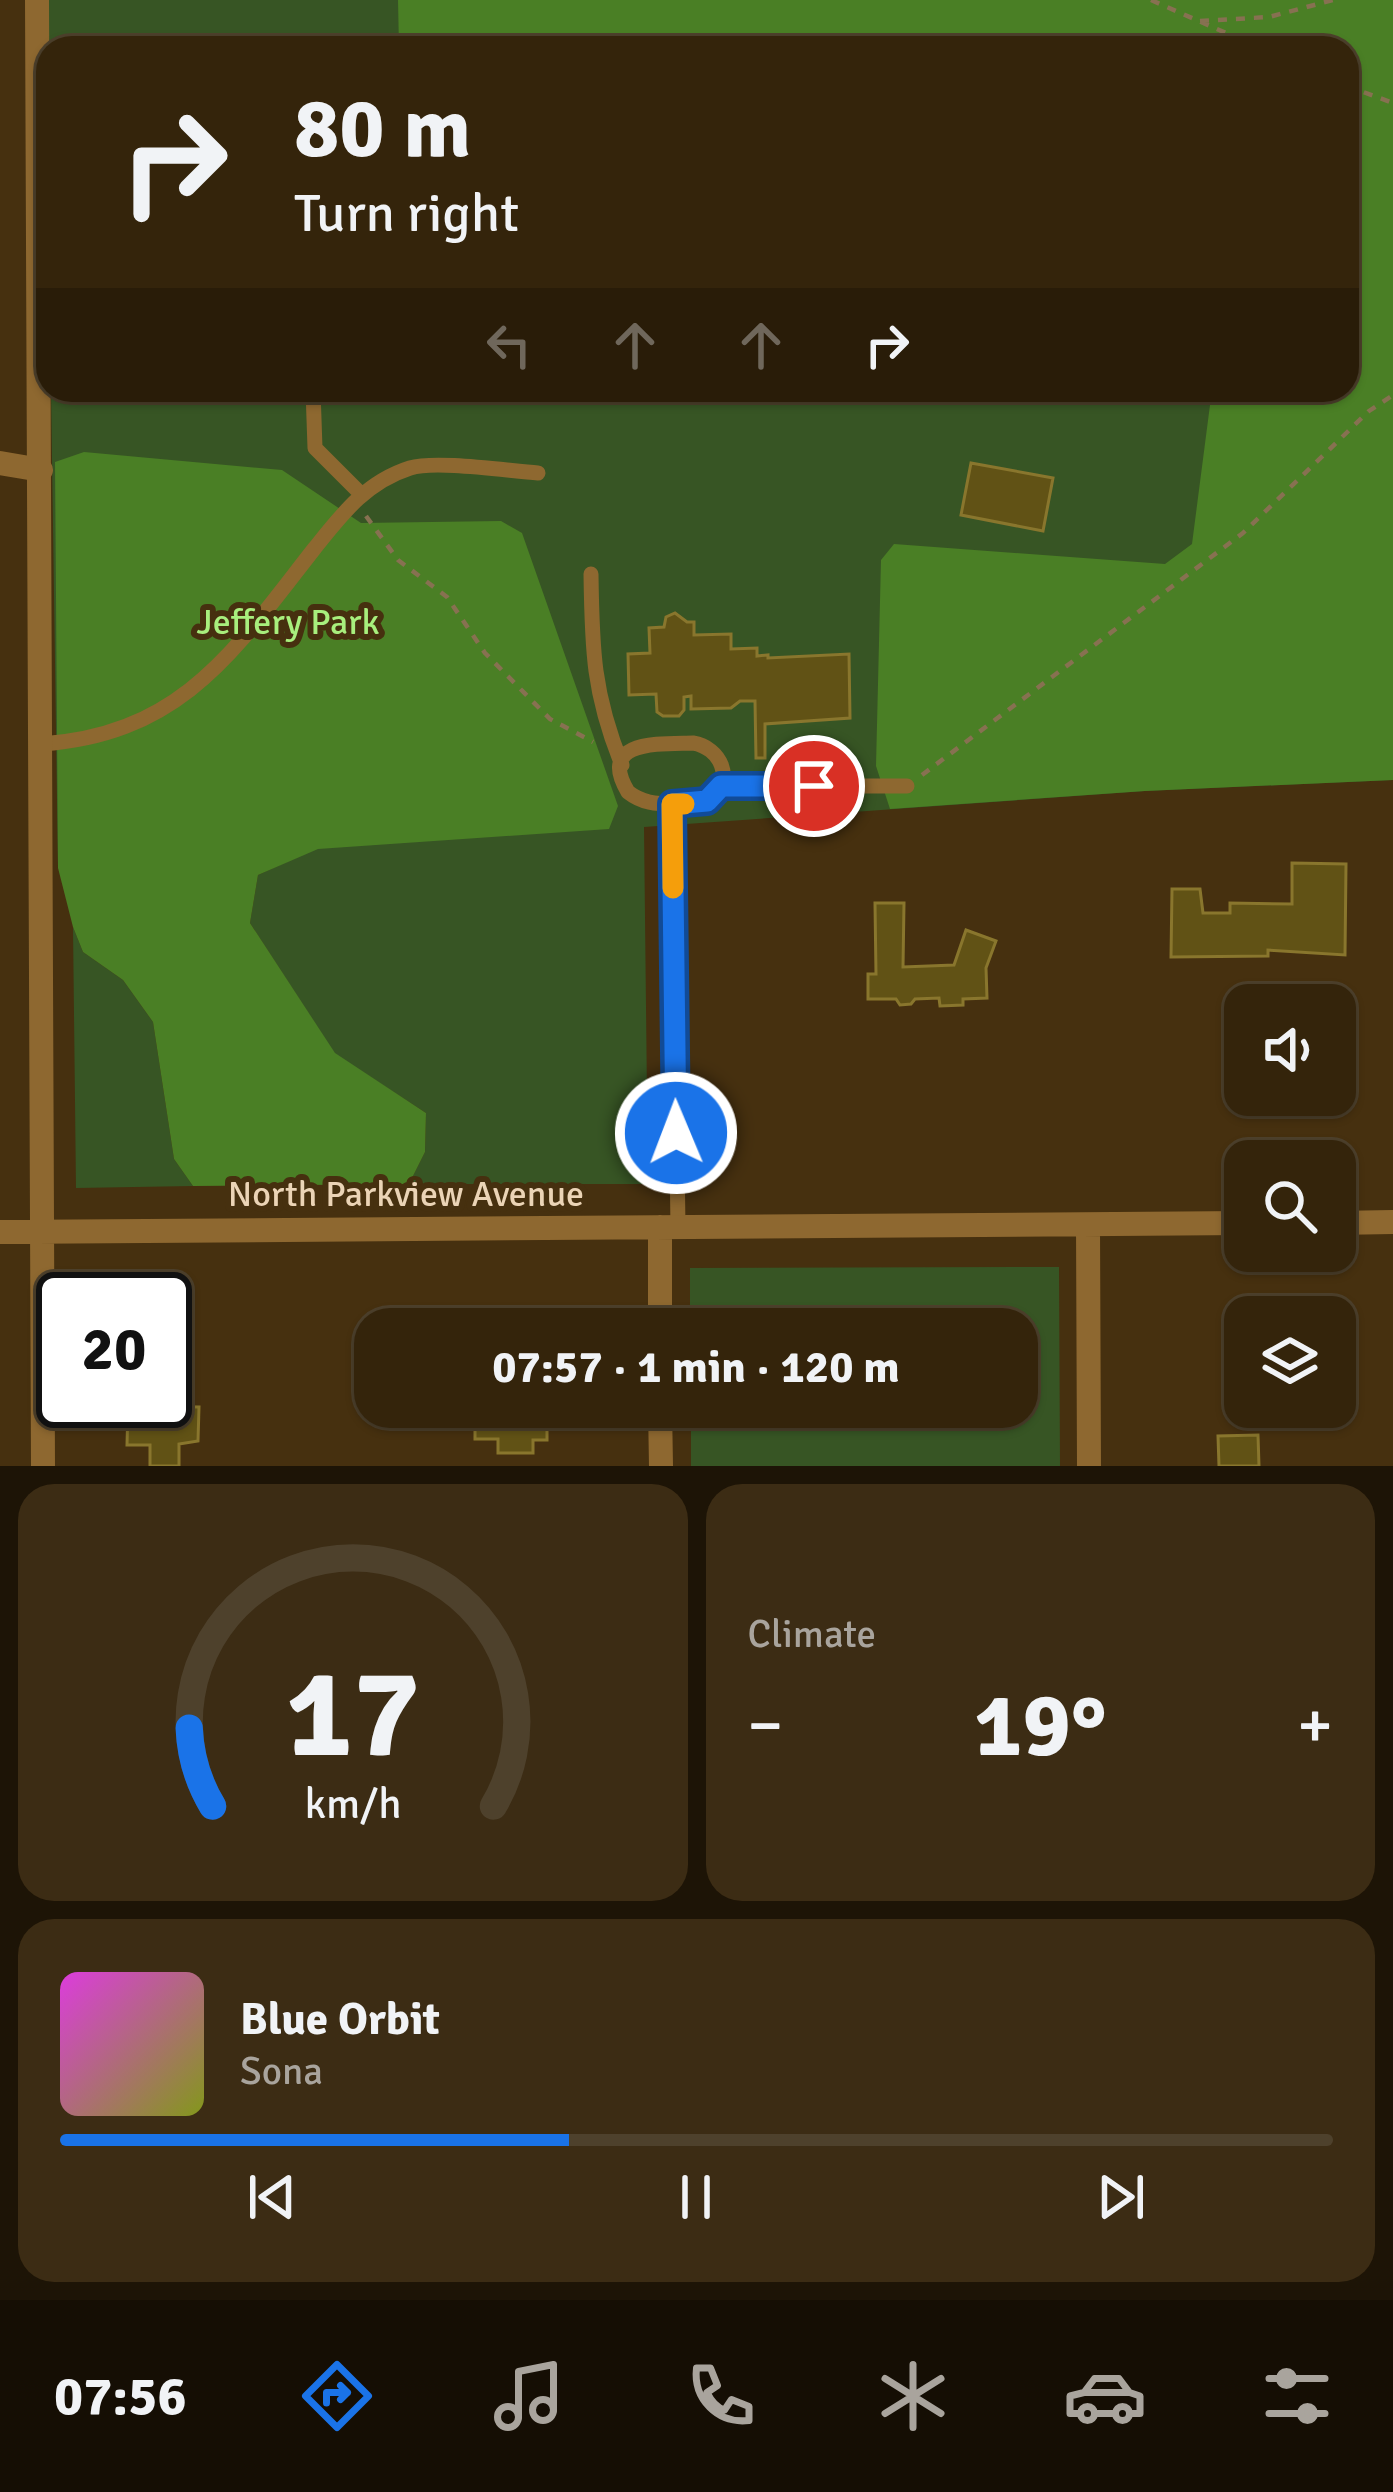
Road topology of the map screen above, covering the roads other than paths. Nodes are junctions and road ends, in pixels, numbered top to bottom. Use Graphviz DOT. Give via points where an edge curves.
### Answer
graph roads {
  1 [pos="37,0"];
  2 [pos="37,36"];
  3 [pos="40,402"];
  4 [pos="313,402"];
  5 [pos="0,463"];
  6 [pos="41,470"];
  7 [pos="538,473"];
  8 [pos="362,495"];
  9 [pos="591,574"];
  10 [pos="41,744"];
  11 [pos="619,757"];
  12 [pos="721,786"];
  13 [pos="907,786"];
  14 [pos="672,804"];
  15 [pos="1393,1222"];
  16 [pos="1224,1223"];
  17 [pos="1356,1223"];
  18 [pos="1088,1225"];
  19 [pos="669,1227"];
  20 [pos="0,1232"];
  21 [pos="41,1232"];
  22 [pos="662,1308"];
  23 [pos="660,1428"];
  24 [pos="43,1466"];
  25 [pos="661,1466"];
  26 [pos="1089,1466"];
  1 -- 2 [label="street"];
  3 -- 6 [label="street"];
  4 -- 8 [label="lane" via="315,448"];
  5 -- 6 [label="street"];
  6 -- 10 [label="street"];
  7 -- 8 [label="lane" via="416,466"];
  8 -- 10 [label="lane" via="188,695 108,734"];
  9 -- 11 [label="lane" via="592,670"];
  10 -- 21 [label="street"];
  11 -- 12 [label="lane" via="643,744 703,745 722,766"];
  11 -- 14 [label="lane" via="623,784 636,799"];
  12 -- 13 [label="lane"];
  12 -- 14 [label="lane" via="707,801"];
  14 -- 19 [label="lane"];
  15 -- 17 [label="street"];
  16 -- 18 [label="street, North Parkview Avenue"];
  18 -- 19 [label="street, North Parkview Avenue"];
  18 -- 26 [label="street"];
  19 -- 21 [label="street, North Parkview Avenue"];
  19 -- 22 [label="street"];
  20 -- 21 [label="street, North Parkview Avenue"];
  21 -- 24 [label="street"];
  23 -- 25 [label="street"];
}
